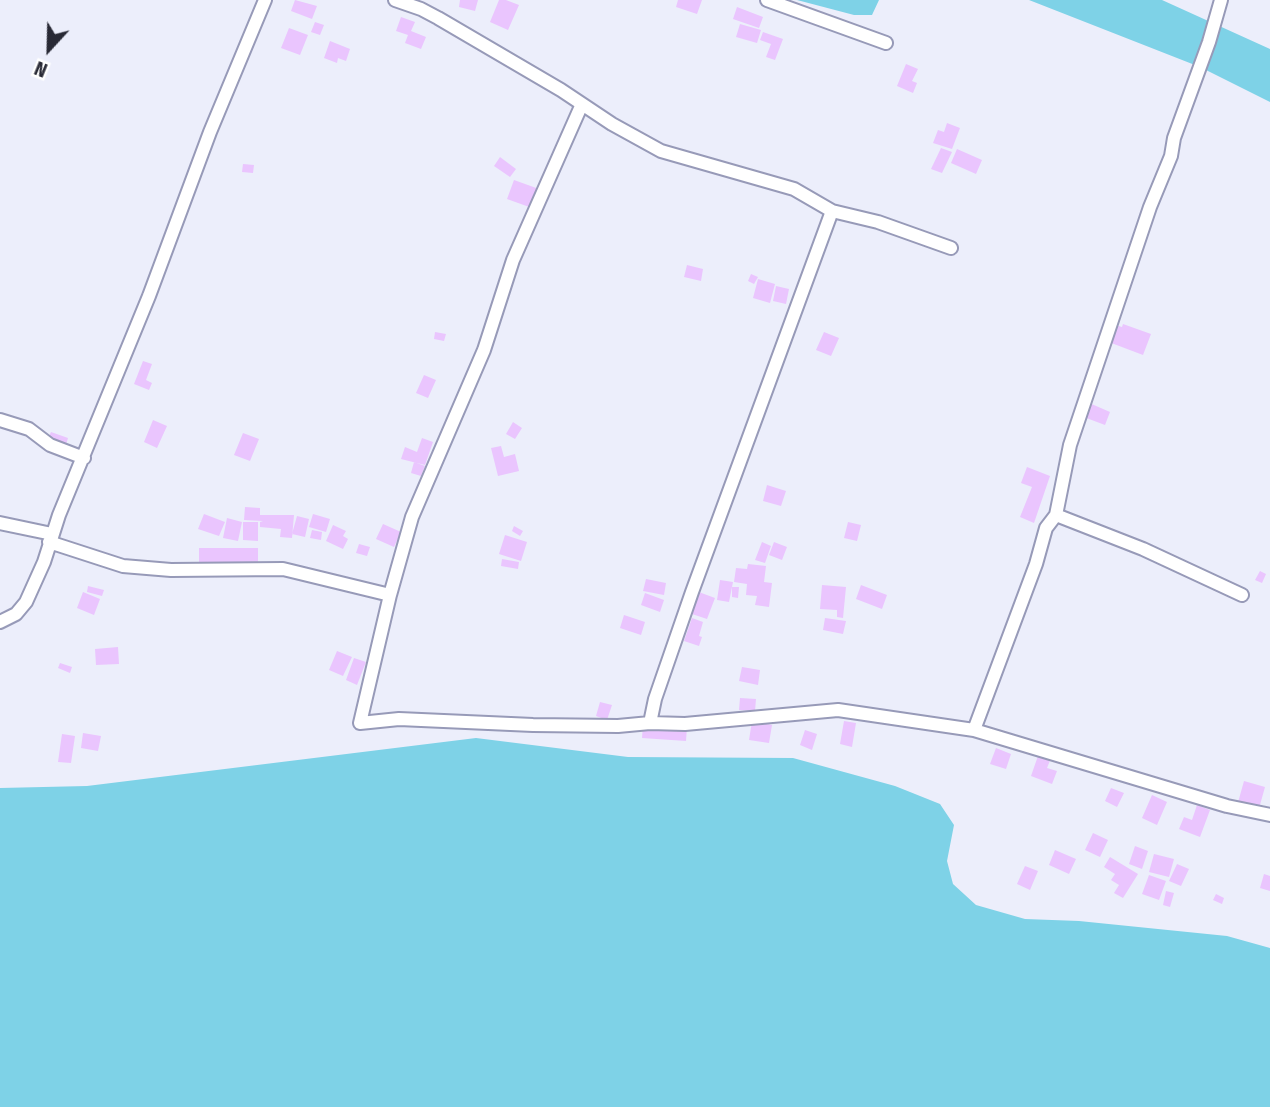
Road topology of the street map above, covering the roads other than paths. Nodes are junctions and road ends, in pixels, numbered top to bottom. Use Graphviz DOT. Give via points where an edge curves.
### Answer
graph roads {
  1 [pos="265,0"];
  2 [pos="395,0"];
  3 [pos="767,0"];
  4 [pos="1221,0"];
  5 [pos="886,43"];
  6 [pos="582,104"];
  7 [pos="832,211"];
  8 [pos="951,248"];
  9 [pos="0,420"];
  10 [pos="84,458"];
  11 [pos="1056,515"];
  12 [pos="0,523"];
  13 [pos="51,538"];
  14 [pos="390,595"];
  15 [pos="1242,595"];
  16 [pos="0,622"];
  17 [pos="650,723"];
  18 [pos="974,730"];
  19 [pos="1270,815"];
  1 -- 10 [label="street"];
  2 -- 6 [label="street" via="438,18"];
  3 -- 5 [label="street"];
  4 -- 11 [label="street" via="1070,445"];
  6 -- 7 [label="street" via="661,151 794,188"];
  6 -- 14 [label="street" via="513,260 484,350 412,517"];
  7 -- 8 [label="street"];
  7 -- 17 [label="street" via="692,592"];
  9 -- 10 [label="street" via="29,429 50,445"];
  10 -- 13 [label="street"];
  11 -- 15 [label="street"];
  11 -- 18 [label="street" via="1046,528"];
  12 -- 13 [label="street"];
  13 -- 14 [label="street" via="123,566 283,569"];
  13 -- 16 [label="street" via="26,602"];
  14 -- 17 [label="street" via="360,723 400,719 534,725"];
  17 -- 18 [label="street" via="838,710"];
  18 -- 19 [label="street"];
}
